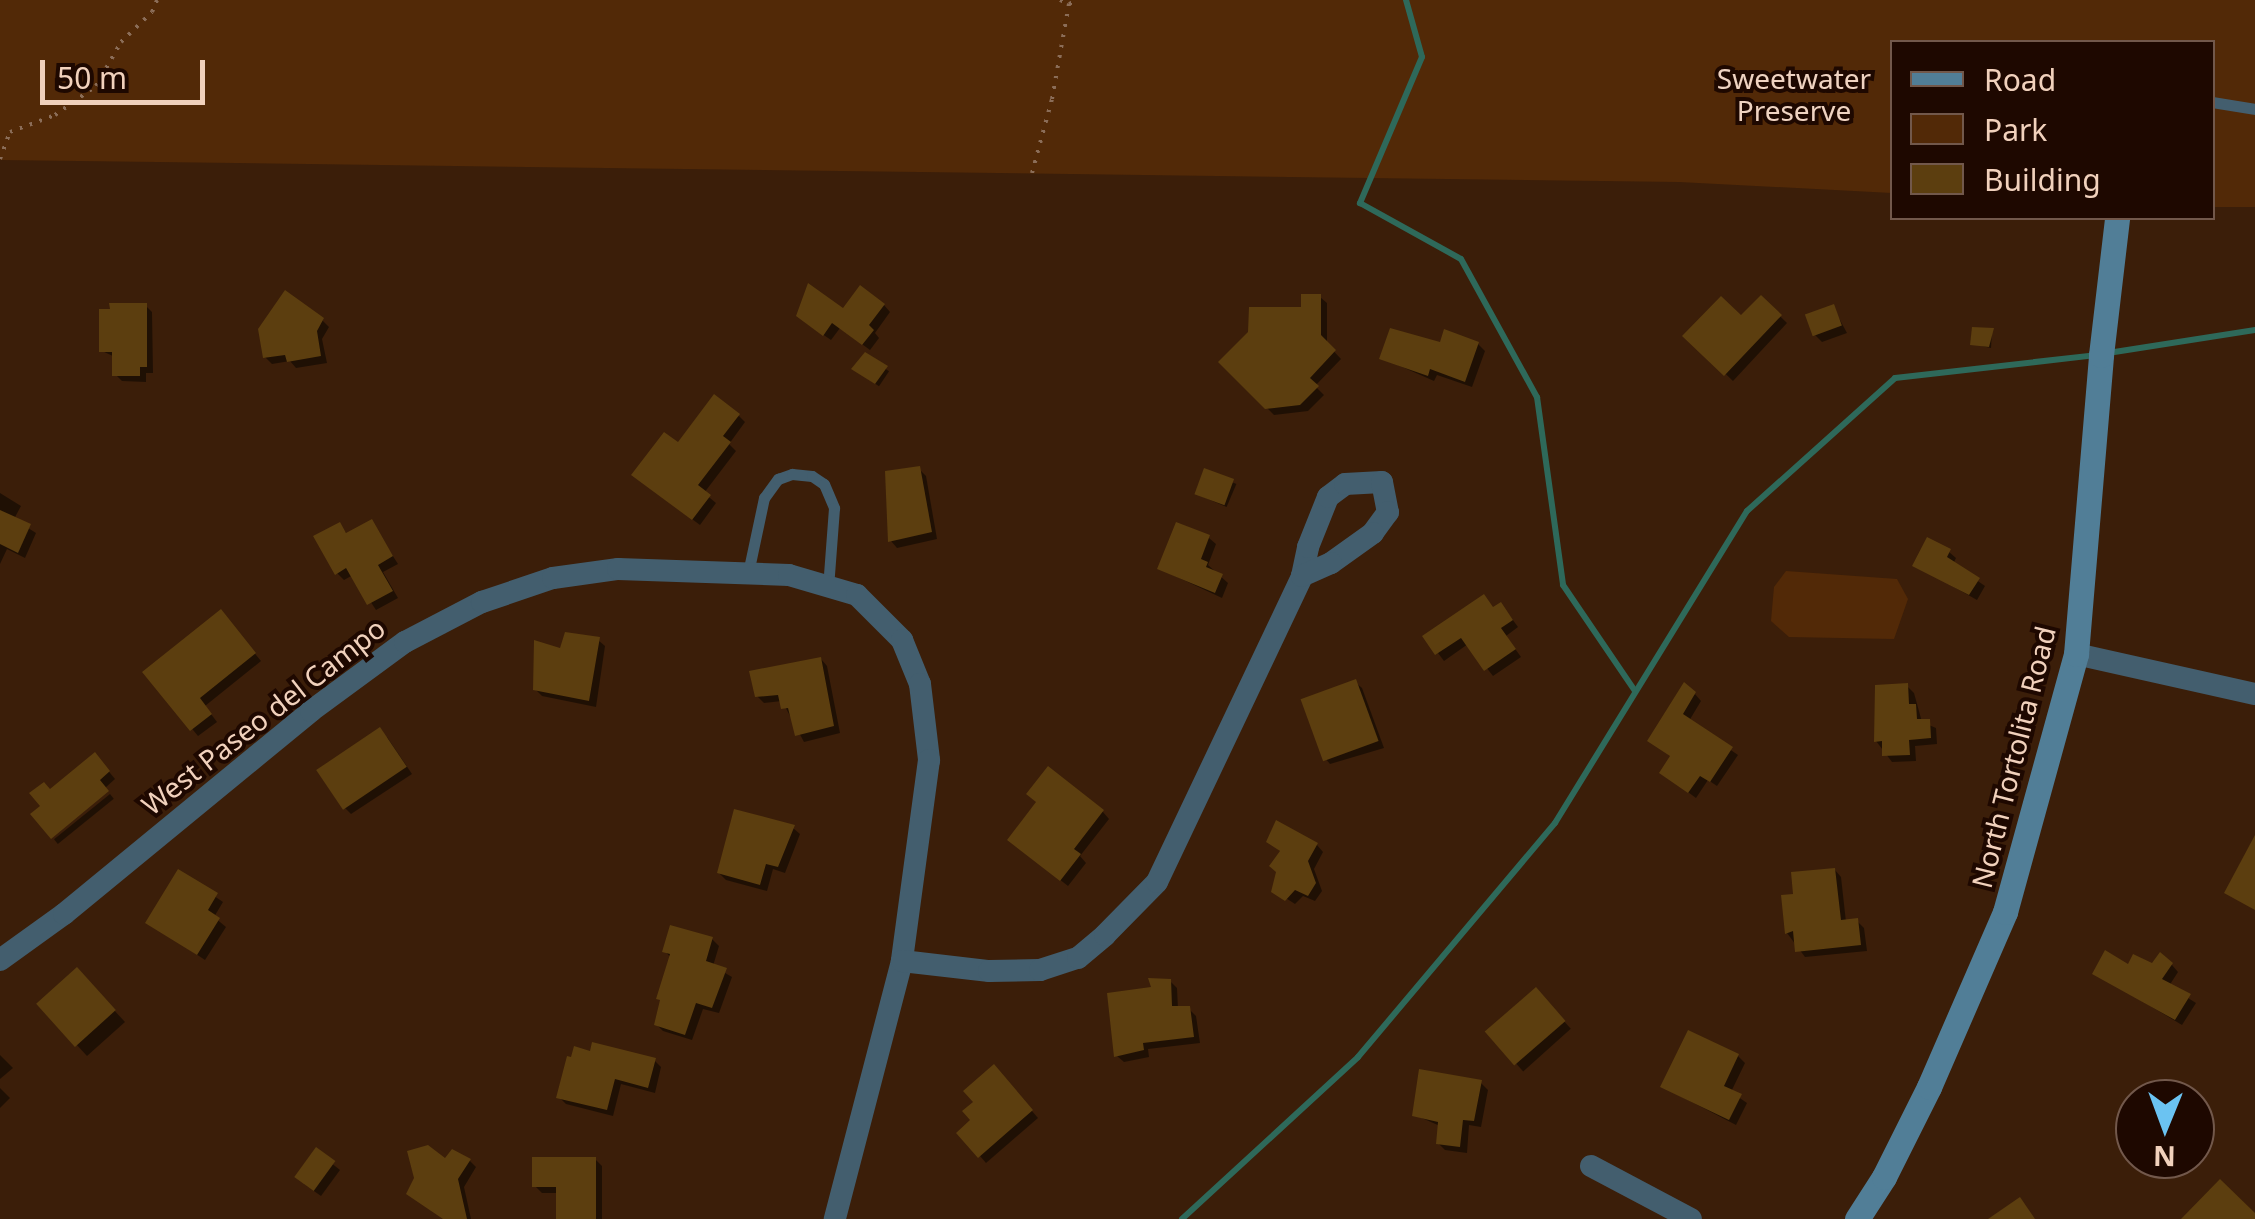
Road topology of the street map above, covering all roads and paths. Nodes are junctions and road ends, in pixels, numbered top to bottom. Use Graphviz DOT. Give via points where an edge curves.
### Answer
graph roads {
  1 [pos="157,0"];
  2 [pos="1060,0"];
  3 [pos="1078,0"];
  4 [pos="1070,4"];
  5 [pos="2215,102"];
  6 [pos="2255,109"];
  7 [pos="0,159"];
  8 [pos="1032,173"];
  9 [pos="2117,220"];
  10 [pos="748,573"];
  11 [pos="1302,576"];
  12 [pos="828,586"];
  13 [pos="2076,654"];
  14 [pos="2255,694"];
  15 [pos="0,960"];
  16 [pos="902,962"];
  17 [pos="1592,1166"];
  18 [pos="835,1219"];
  19 [pos="1690,1219"];
  20 [pos="1857,1219"];
  1 -- 7 [label="path" via="121,42 96,86 55,115 10,132"];
  2 -- 4 [label="path"];
  3 -- 4 [label="path"];
  4 -- 8 [label="path"];
  5 -- 6 [label="lane"];
  9 -- 13 [label="street, North Tortolita Road"];
  10 -- 12 [label="street, West Paseo del Campo" via="788,574"];
  10 -- 12 [label="lane" via="764,498 778,479 812,476 824,484 834,508"];
  10 -- 15 [label="street, West Paseo del Campo" via="618,569 553,578 482,602 405,642 310,711"];
  11 -- 16 [label="street" via="1157,882 1105,936 1078,958 1040,970"];
  12 -- 16 [label="street, West Paseo del Campo" via="857,596 902,640 920,684 929,760"];
  13 -- 14 [label="street"];
  13 -- 20 [label="street, North Tortolita Road" via="2005,912 1929,1087"];
  16 -- 18 [label="street, West Paseo del Campo"];
  17 -- 19 [label="street"];
}
